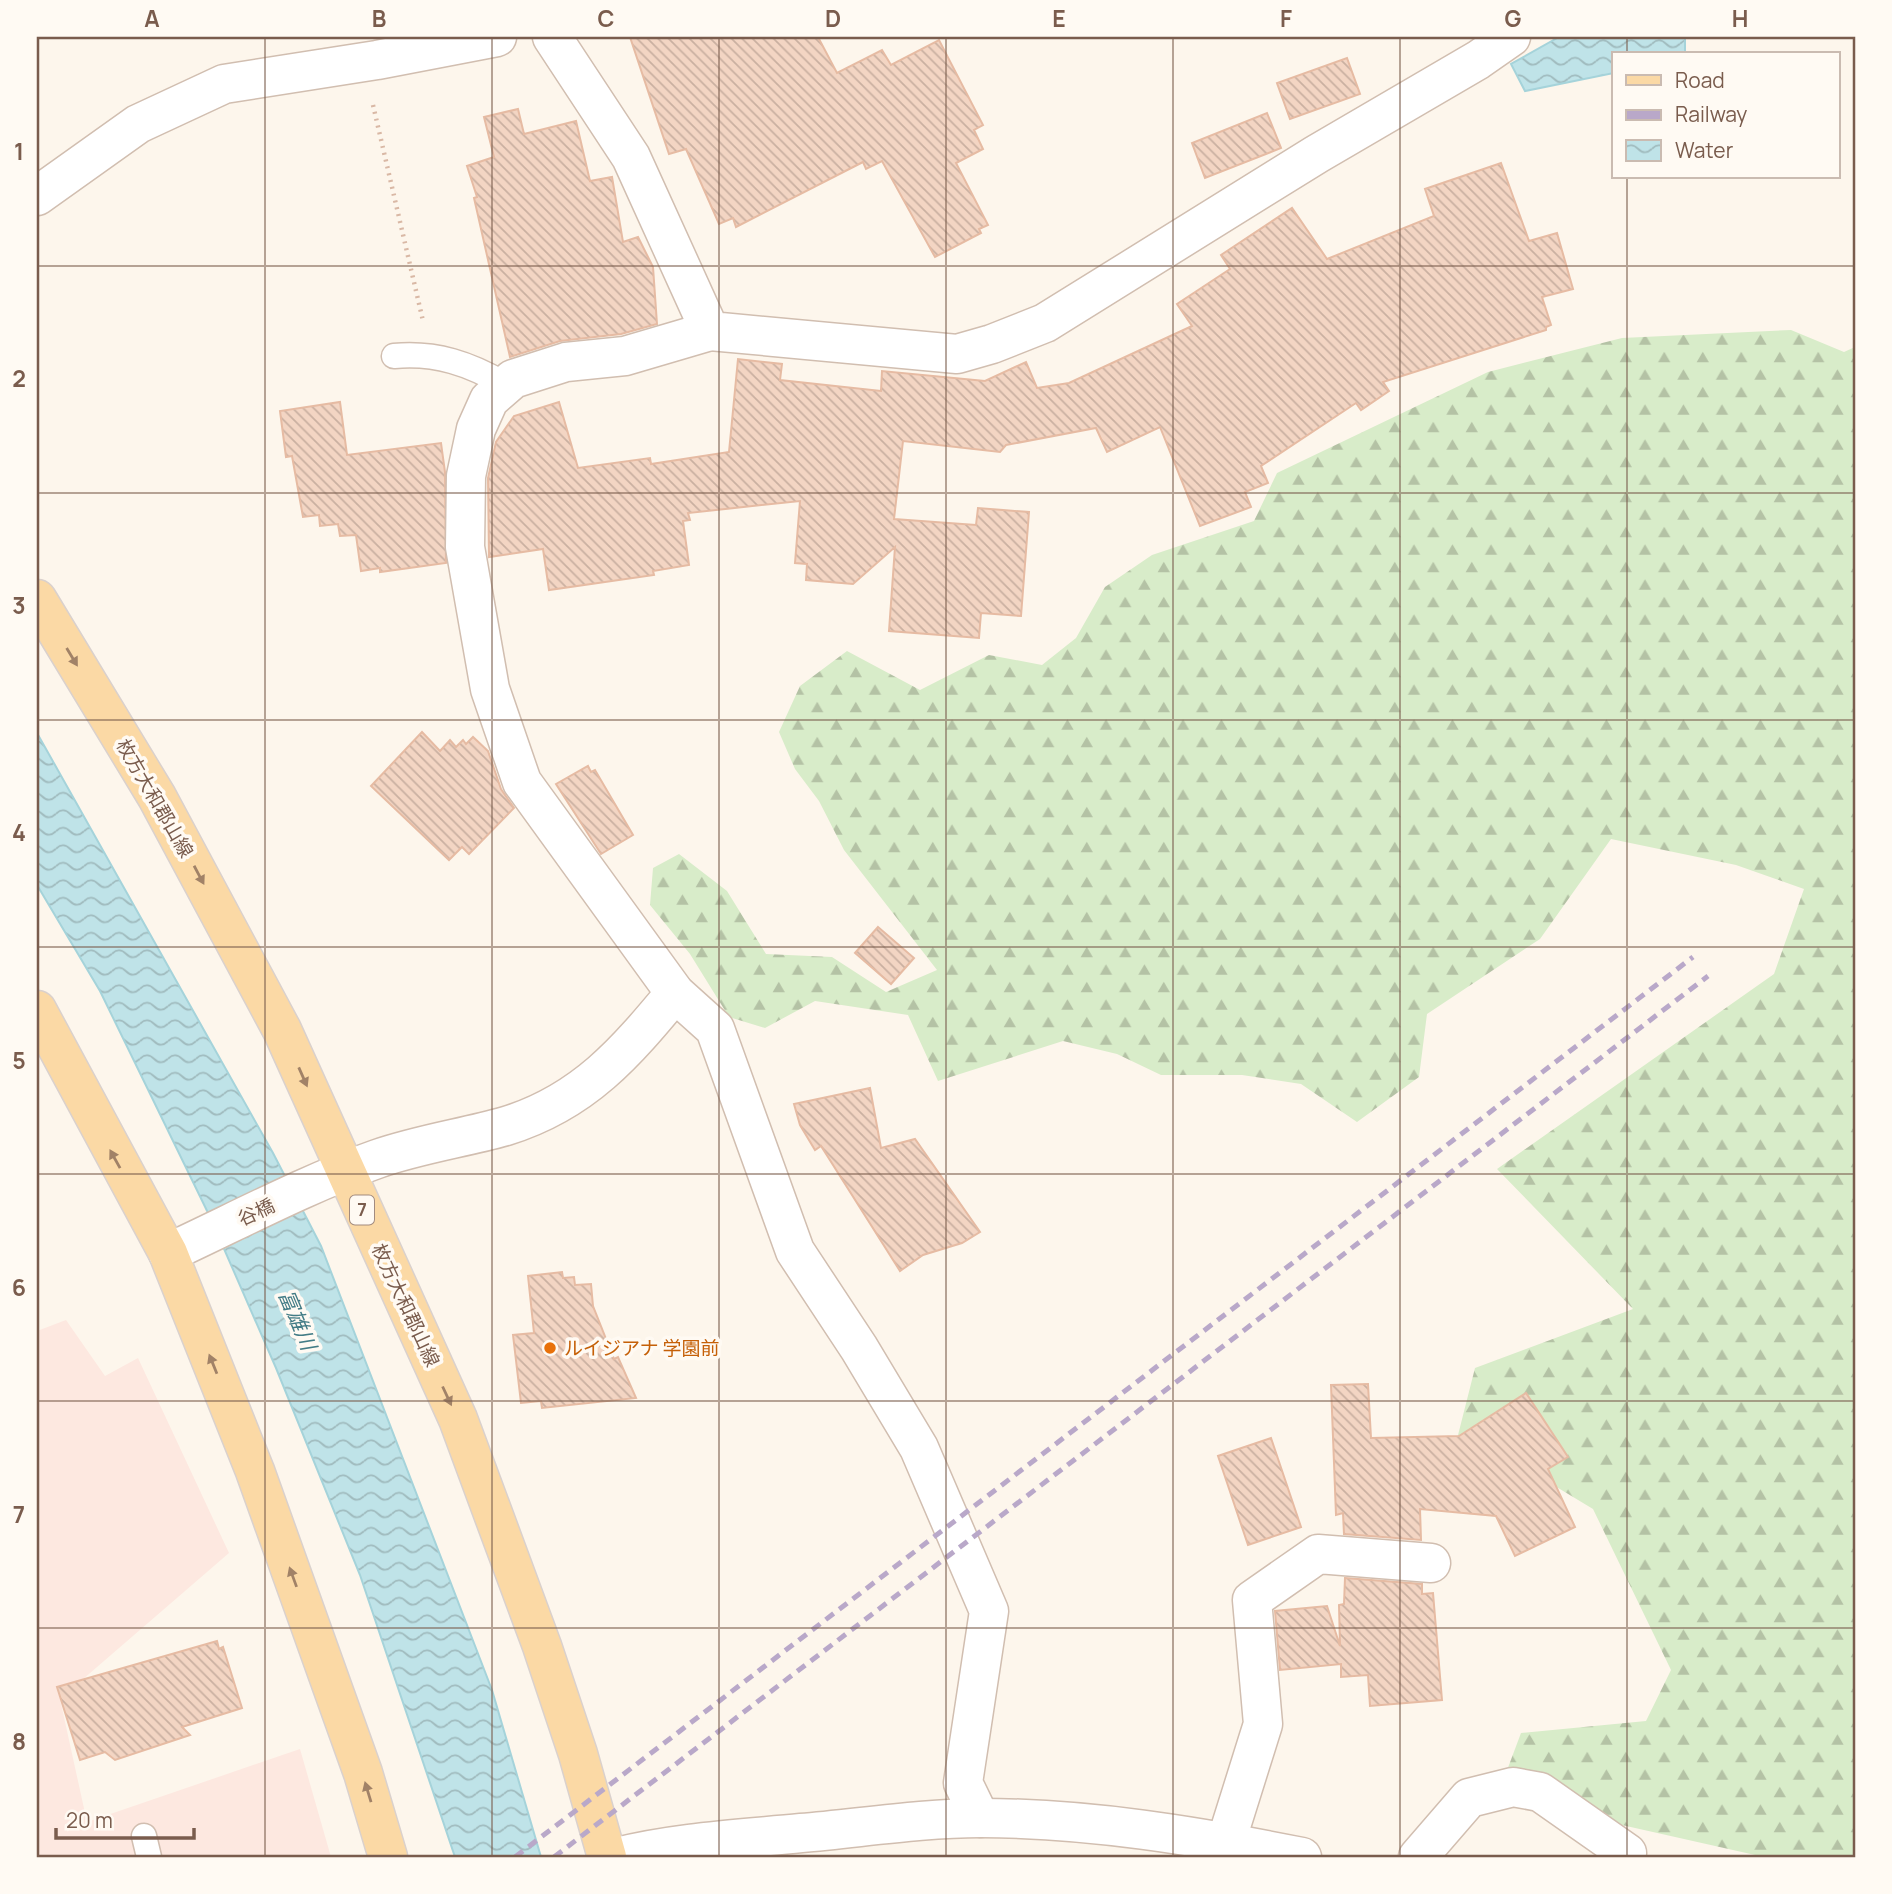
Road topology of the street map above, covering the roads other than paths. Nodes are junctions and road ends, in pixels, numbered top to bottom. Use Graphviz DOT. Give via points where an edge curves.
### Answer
graph roads {
  1 [pos="497,37"];
  2 [pos="552,37"];
  3 [pos="1511,37"];
  4 [pos="37,196"];
  5 [pos="710,331"];
  6 [pos="394,356"];
  7 [pos="506,385"];
  8 [pos="37,599"];
  9 [pos="675,993"];
  10 [pos="37,1010"];
  11 [pos="344,1171"];
  12 [pos="168,1253"];
  13 [pos="1431,1563"];
  14 [pos="980,1818"];
  15 [pos="1225,1850"];
  16 [pos="1630,1856"];
  17 [pos="388,1857"];
  18 [pos="607,1857"];
  19 [pos="617,1857"];
  20 [pos="1301,1857"];
  21 [pos="1418,1857"];
  1 -- 4 [label="street" via="224,84 138,124"];
  2 -- 5 [label="street" via="631,157"];
  3 -- 5 [label="street" via="1045,323 992,344 957,354"];
  5 -- 7 [label="street" via="625,356 566,362"];
  6 -- 7 [label="lane" via="425,353 483,371"];
  7 -- 9 [label="street" via="489,400 480,419 466,476 465,547 490,689 522,782"];
  8 -- 11 [label="main road, 枚方大和郡山線 / 7, one-way" via="157,797 282,1030"];
  9 -- 11 [label="street, 谷橋" via="621,1058 577,1092 508,1125 442,1139"];
  9 -- 14 [label="street" via="715,1029 795,1251 919,1448 989,1611 962,1783"];
  12 -- 10 [label="main road, one-way"];
  11 -- 12 [label="street, 谷橋"];
  11 -- 18 [label="main road, 枚方大和郡山線 / 7, one-way" via="458,1419 542,1646"];
  17 -- 12 [label="main road, one-way" via="363,1773 255,1471"];
  13 -- 15 [label="street" via="1318,1554 1252,1600 1263,1724"];
  14 -- 15 [label="street" via="1103,1826"];
  14 -- 19 [label="street" via="744,1838"];
  15 -- 20 [label="street"];
  16 -- 21 [label="street" via="1540,1792 1513,1787 1469,1798"];
}
